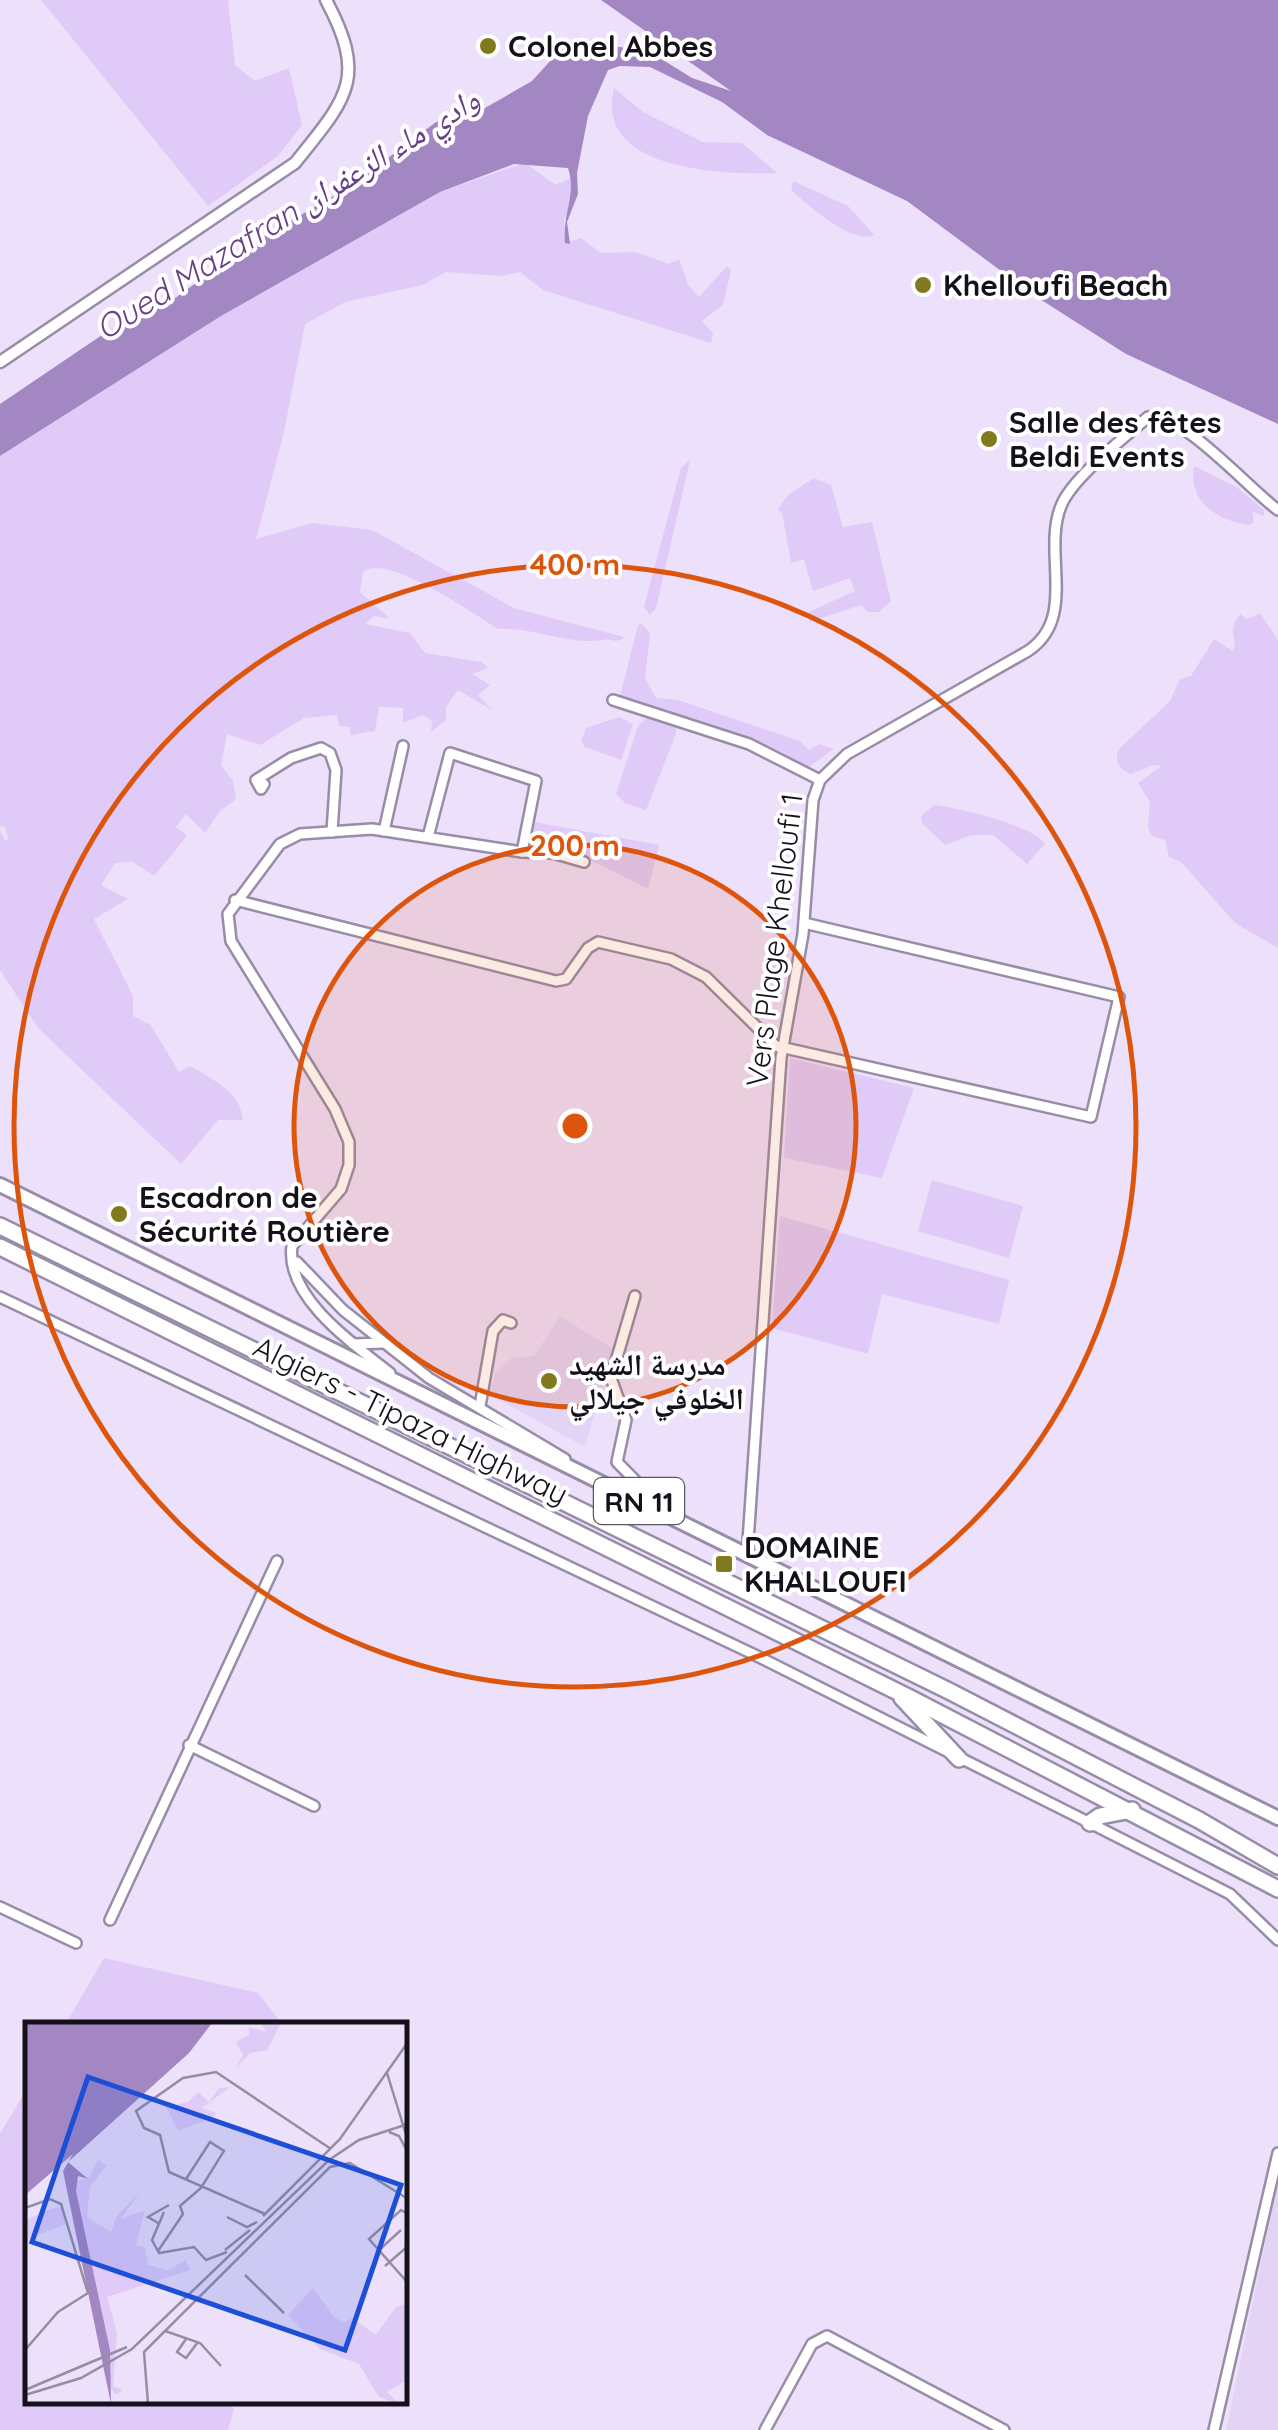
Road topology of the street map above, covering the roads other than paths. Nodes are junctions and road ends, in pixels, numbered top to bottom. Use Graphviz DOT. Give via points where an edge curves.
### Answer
graph roads {
  1 [pos="326,0"];
  2 [pos="0,362"];
  3 [pos="1278,510"];
  4 [pos="613,700"];
  5 [pos="403,746"];
  6 [pos="820,780"];
  7 [pos="264,784"];
  8 [pos="384,831"];
  9 [pos="332,832"];
  10 [pos="428,836"];
  11 [pos="522,852"];
  12 [pos="584,862"];
  13 [pos="235,900"];
  14 [pos="804,923"];
  15 [pos="782,1047"];
  16 [pos="0,1185"];
  17 [pos="0,1226"];
  18 [pos="0,1248"];
  19 [pos="292,1257"];
  20 [pos="0,1296"];
  21 [pos="635,1296"];
  22 [pos="511,1323"];
  23 [pos="384,1343"];
  24 [pos="354,1344"];
  25 [pos="410,1389"];
  26 [pos="480,1406"];
  27 [pos="606,1484"];
  28 [pos="673,1518"];
  29 [pos="748,1556"];
  30 [pos="277,1561"];
  31 [pos="892,1689"];
  32 [pos="190,1745"];
  33 [pos="959,1760"];
  34 [pos="314,1806"];
  35 [pos="1132,1810"];
  36 [pos="1278,1818"];
  37 [pos="1090,1823"];
  38 [pos="1278,1866"];
  39 [pos="1278,1889"];
  40 [pos="0,1907"];
  41 [pos="110,1920"];
  42 [pos="1278,1940"];
  43 [pos="76,1943"];
  44 [pos="1278,2153"];
  45 [pos="766,2430"];
  46 [pos="1004,2430"];
  47 [pos="1214,2430"];
  1 -- 2 [label="street" via="350,54 349,80 332,117 295,163"];
  3 -- 6 [label="street, Vers Plage Khelloufi 1" via="1208,448 1161,417 1148,417 1060,506 1054,620 1037,645 857,748"];
  4 -- 6 [label="street" via="749,744"];
  5 -- 8 [label="street"];
  6 -- 14 [label="street, Vers Plage Khelloufi 1" via="810,817"];
  7 -- 9 [label="street" via="261,789 256,780 291,758 321,748 330,753 336,770"];
  8 -- 9 [label="street"];
  8 -- 10 [label="street"];
  9 -- 13 [label="street" via="300,834 280,844"];
  10 -- 11 [label="street"];
  10 -- 11 [label="street" via="450,753 536,782"];
  11 -- 12 [label="street"];
  13 -- 15 [label="street" via="556,981 598,942 671,960 706,977 770,1043"];
  13 -- 19 [label="street" via="227,922 231,941 336,1109 349,1142 346,1179 292,1246"];
  14 -- 15 [label="street, Vers Plage Khelloufi 1"];
  14 -- 15 [label="street" via="1119,997 1091,1117"];
  15 -- 29 [label="street, Vers Plage Khelloufi 1"];
  16 -- 25 [label="main road, RN 11"];
  17 -- 38 [label="highway, Algiers - Tipaza Highway" via="950,1691"];
  18 -- 31 [label="highway, Algiers - Tipaza Highway"];
  19 -- 23 [label="street"];
  19 -- 24 [label="street" via="310,1303"];
  20 -- 33 [label="street" via="753,1654"];
  21 -- 28 [label="street" via="611,1378 626,1420 617,1462"];
  22 -- 26 [label="street" via="503,1320 493,1331"];
  23 -- 24 [label="street"];
  23 -- 26 [label="street"];
  24 -- 25 [label="street"];
  25 -- 27 [label="main road, RN 11"];
  26 -- 27 [label="street"];
  27 -- 28 [label="main road, RN 11"];
  28 -- 29 [label="main road, RN 11"];
  29 -- 36 [label="main road, RN 11"];
  30 -- 32 [label="street"];
  31 -- 33 [label="highway"];
  31 -- 35 [label="highway, Algiers - Tipaza Highway"];
  32 -- 34 [label="street"];
  32 -- 41 [label="street"];
  33 -- 37 [label="street"];
  35 -- 37 [label="highway"];
  35 -- 39 [label="highway, Algiers - Tipaza Highway"];
  37 -- 42 [label="street" via="1230,1894"];
  40 -- 43 [label="street"];
  44 -- 47 [label="street"];
  45 -- 46 [label="street" via="812,2344 827,2336"];
}
